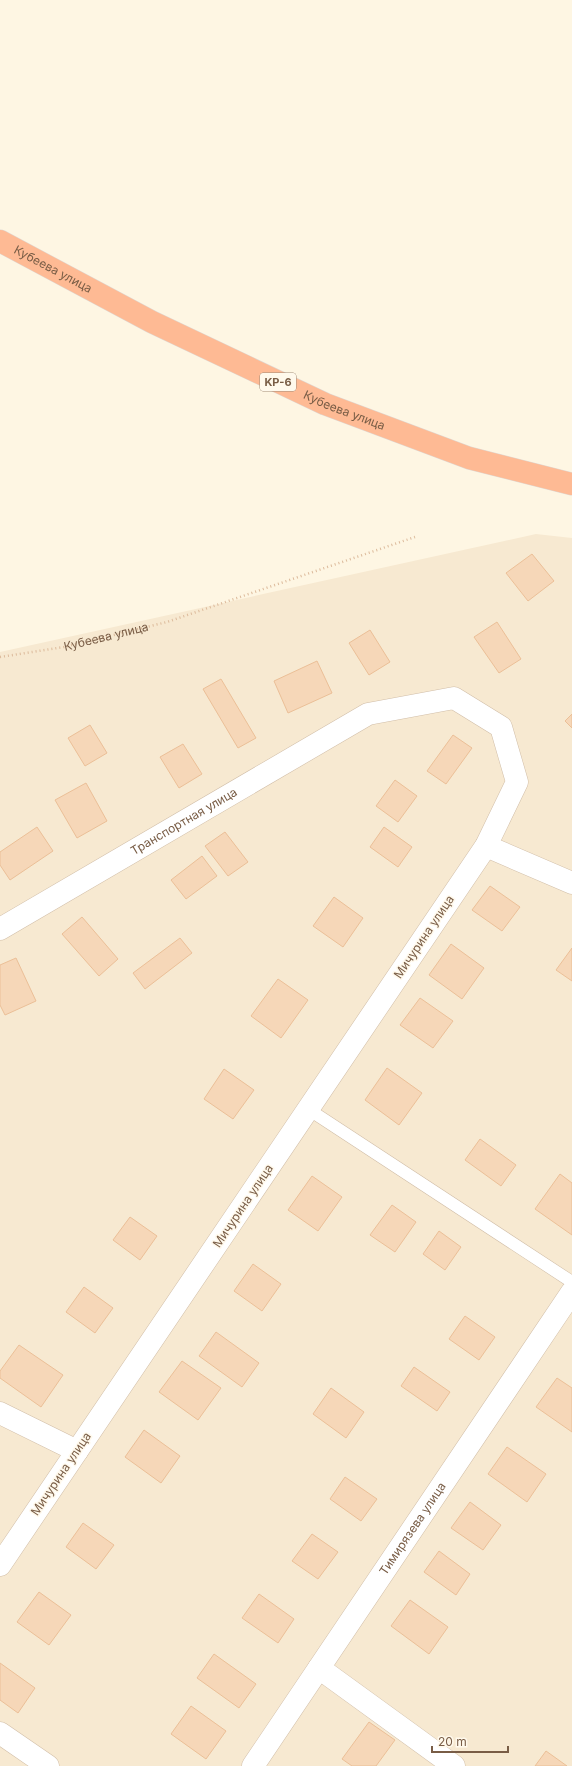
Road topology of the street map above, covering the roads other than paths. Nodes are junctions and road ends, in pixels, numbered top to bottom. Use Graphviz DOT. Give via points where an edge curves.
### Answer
graph roads {
  1 [pos="0,241"];
  2 [pos="572,484"];
  3 [pos="486,846"];
  4 [pos="572,883"];
  5 [pos="2,925"];
  6 [pos="308,1109"];
  7 [pos="572,1282"];
  8 [pos="572,1292"];
  9 [pos="0,1413"];
  10 [pos="77,1451"];
  11 [pos="0,1565"];
  12 [pos="319,1668"];
  13 [pos="0,1733"];
  14 [pos="48,1766"];
  15 [pos="253,1766"];
  16 [pos="454,1766"];
  1 -- 2 [label="highway, Кубеева улица / KP-6" via="152,322 325,404 469,458"];
  3 -- 4 [label="street"];
  3 -- 5 [label="street, Транспортная улица" via="517,782 501,727 454,698 368,714"];
  3 -- 6 [label="street, Мичурина улица"];
  6 -- 7 [label="lane"];
  6 -- 10 [label="street, Мичурина улица"];
  8 -- 12 [label="street, Тимирязева улица"];
  9 -- 10 [label="street"];
  10 -- 11 [label="street, Мичурина улица"];
  12 -- 15 [label="street, Тимирязева улица"];
  12 -- 16 [label="street"];
  13 -- 14 [label="street"];
}
